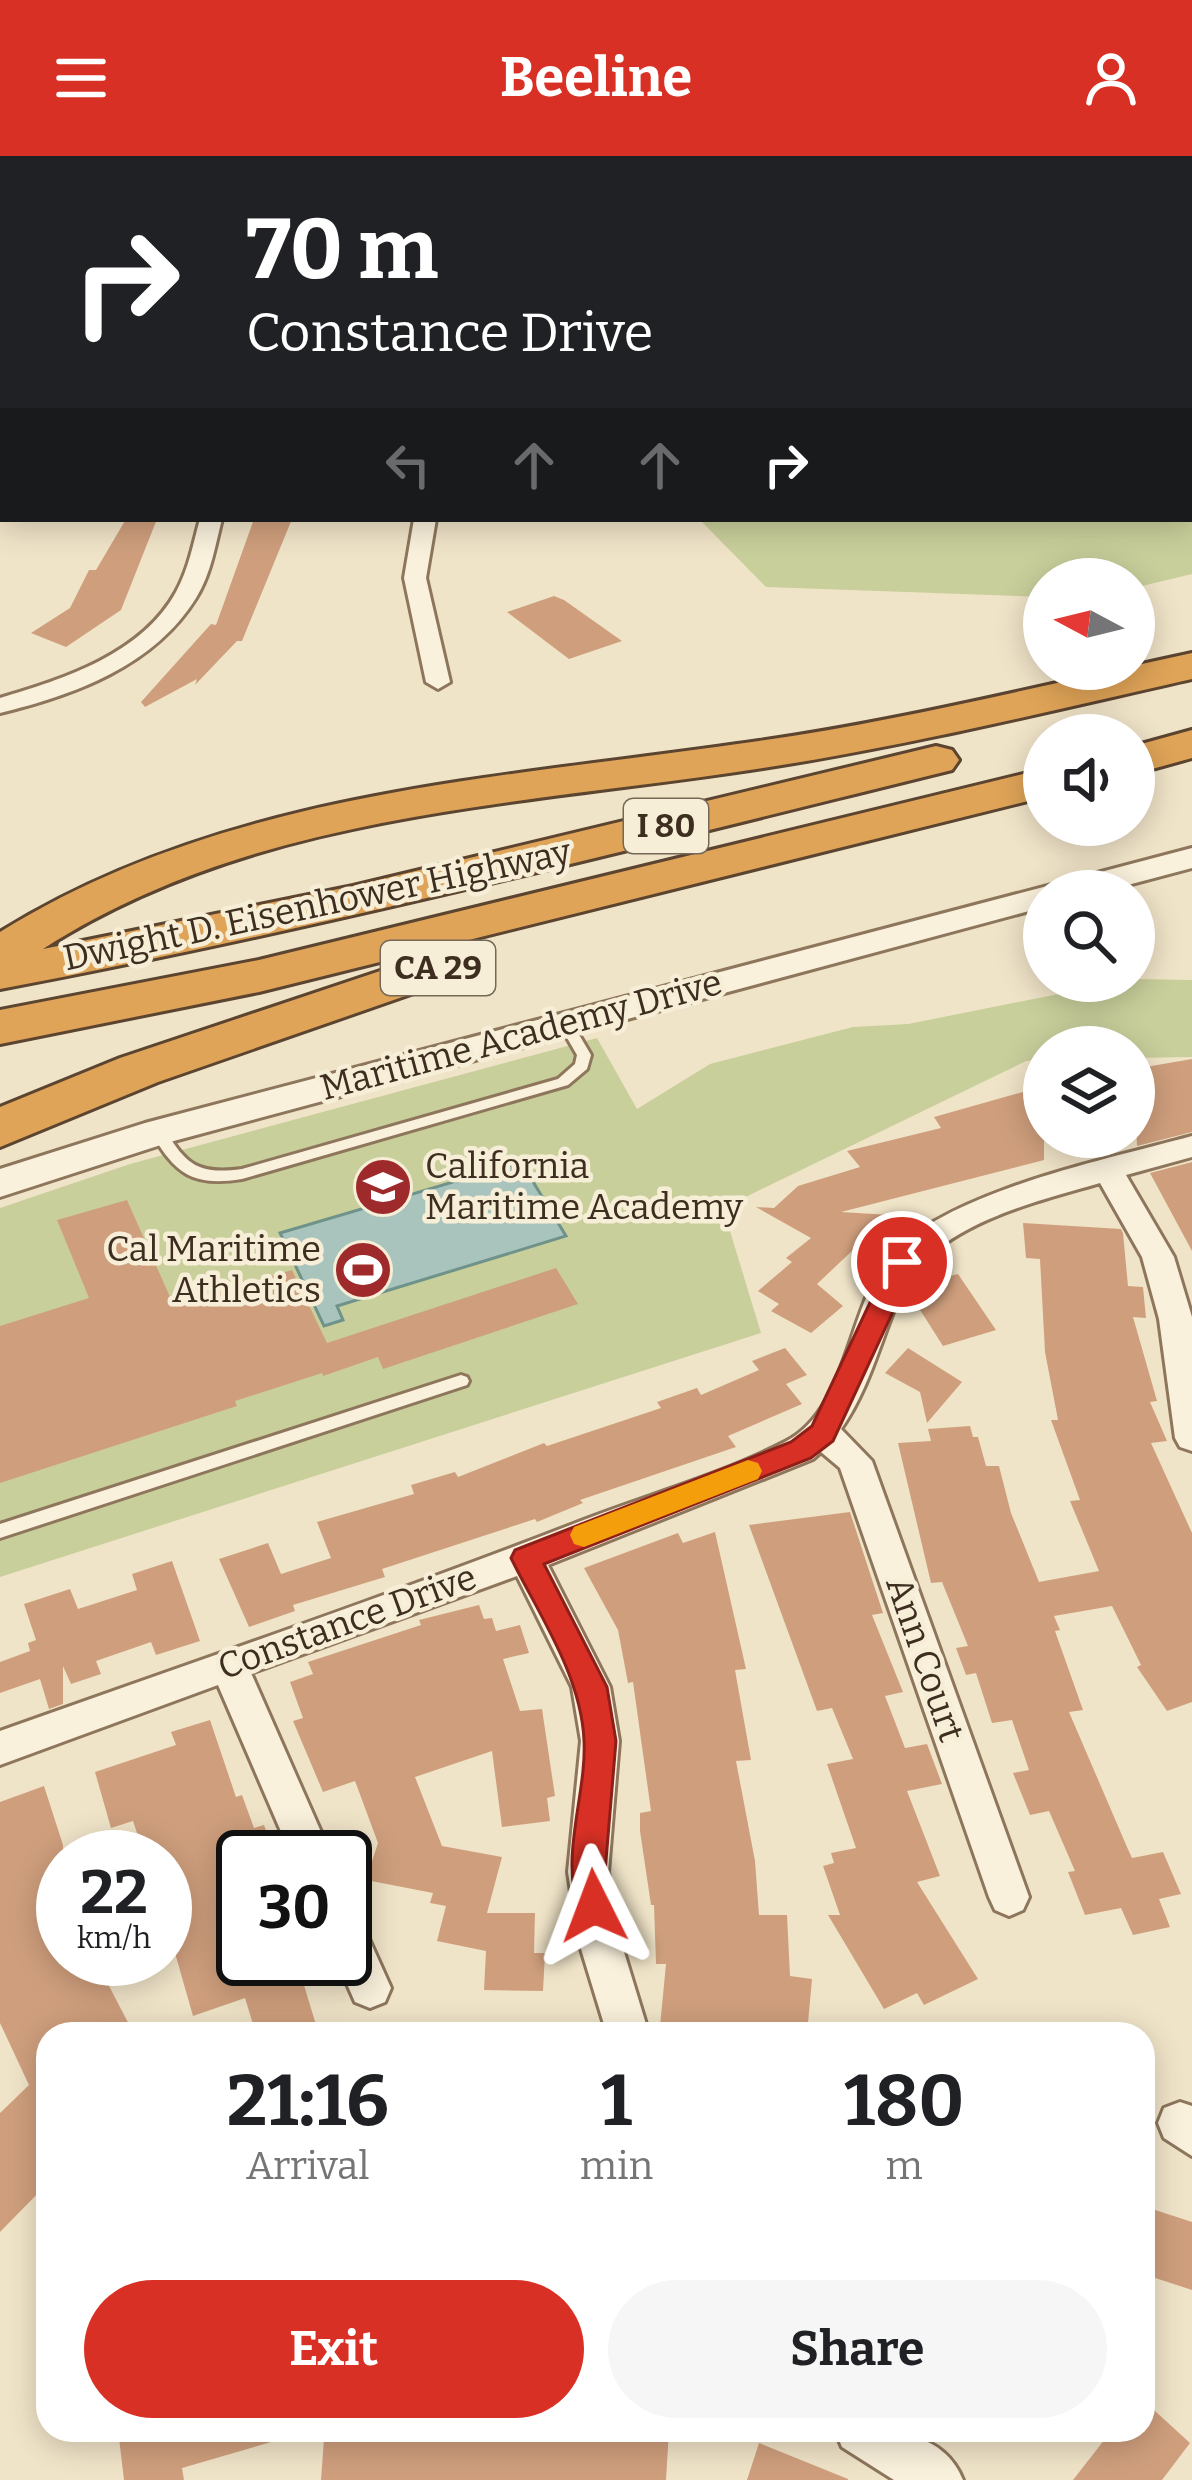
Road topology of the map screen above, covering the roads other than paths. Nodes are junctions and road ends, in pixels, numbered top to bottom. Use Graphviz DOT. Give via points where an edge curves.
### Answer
graph roads {
  1 [pos="210,522"];
  2 [pos="424,522"];
  3 [pos="1192,666"];
  4 [pos="438,682"];
  5 [pos="1192,697"];
  6 [pos="0,706"];
  7 [pos="1192,744"];
  8 [pos="1155,754"];
  9 [pos="1023,788"];
  10 [pos="880,823"];
  11 [pos="1192,858"];
  12 [pos="1145,870"];
  13 [pos="1023,902"];
  14 [pos="0,954"];
  15 [pos="0,974"];
  16 [pos="566,1024"];
  17 [pos="0,1027"];
  18 [pos="0,1128"];
  19 [pos="159,1132"];
  20 [pos="1192,1146"];
  21 [pos="1108,1172"];
  22 [pos="0,1183"];
  23 [pos="460,1381"];
  24 [pos="823,1433"];
  25 [pos="1192,1438"];
  26 [pos="0,1531"];
  27 [pos="526,1558"];
  28 [pos="228,1665"];
  29 [pos="0,1748"];
  30 [pos="300,1830"];
  31 [pos="1009,1898"];
  32 [pos="624,2022"];
  33 [pos="878,2442"];
  34 [pos="939,2480"];
  1 -- 6 [label="street" via="199,568 137,650 111,668"];
  2 -- 4 [label="street" via="415,578"];
  3 -- 14 [label="highway" via="809,746 379,808 278,831 127,884"];
  5 -- 15 [label="highway, Dwight D. Eisenhower Highway / I 80" via="466,876"];
  7 -- 8 [label="highway"];
  9 -- 10 [label="highway, Dwight D. Eisenhower Highway / I 80"];
  10 -- 17 [label="highway, Dwight D. Eisenhower Highway / I 80" via="259,976"];
  10 -- 18 [label="highway, CA 29" via="272,1022"];
  11 -- 12 [label="street"];
  13 -- 16 [label="street, Maritime Academy Drive"];
  16 -- 19 [label="street, Maritime Academy Drive"];
  16 -- 19 [label="lane" via="584,1055 563,1082 242,1174 185,1172"];
  19 -- 22 [label="street, Maritime Academy Drive"];
  20 -- 21 [label="street"];
  21 -- 24 [label="street" via="970,1217 902,1262"];
  21 -- 25 [label="street" via="1158,1258 1176,1319"];
  23 -- 26 [label="lane"];
  24 -- 27 [label="street, Constance Drive" via="801,1450"];
  24 -- 31 [label="street, Ann Court" via="855,1461"];
  27 -- 28 [label="street, Constance Drive"];
  27 -- 32 [label="street" via="591,1687 600,1741 588,1872"];
  28 -- 29 [label="street, Constance Drive"];
  28 -- 30 [label="street"];
  33 -- 34 [label="street"];
}
